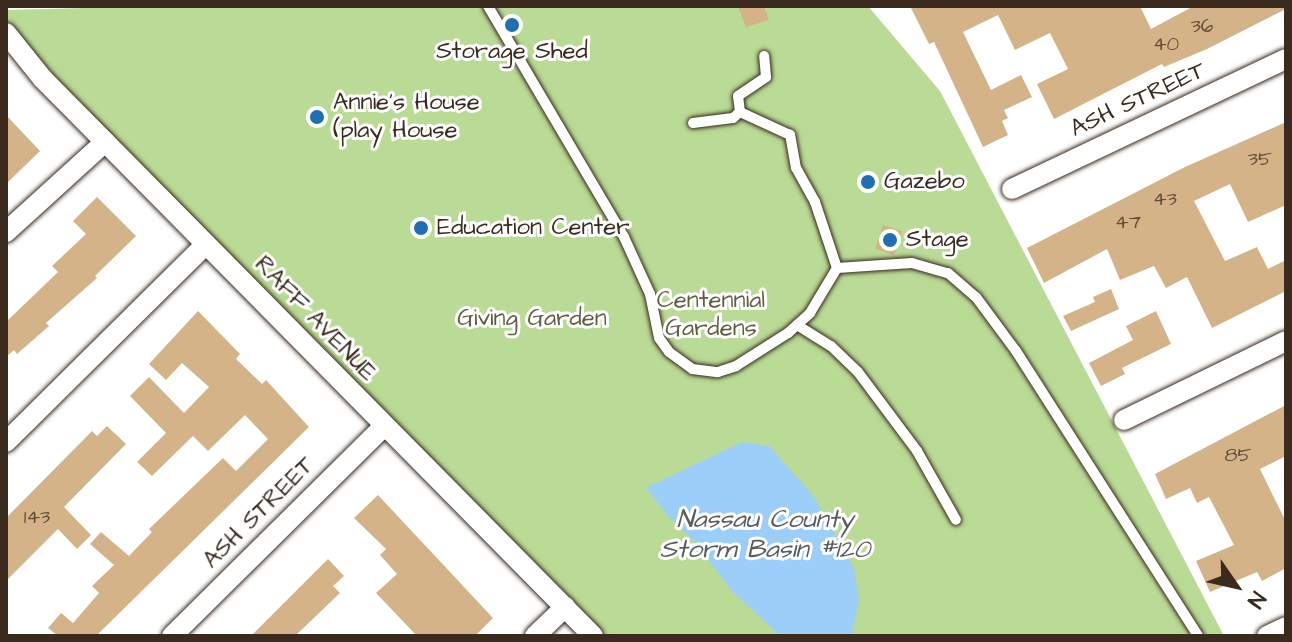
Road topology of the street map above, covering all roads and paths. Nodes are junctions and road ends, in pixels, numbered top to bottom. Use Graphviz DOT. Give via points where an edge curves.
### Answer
graph roads {
  1 [pos="488,6"];
  2 [pos="6,33"];
  3 [pos="764,56"];
  4 [pos="1286,59"];
  5 [pos="740,112"];
  6 [pos="693,123"];
  7 [pos="105,142"];
  8 [pos="1012,189"];
  9 [pos="6,232"];
  10 [pos="206,244"];
  11 [pos="837,268"];
  12 [pos="797,325"];
  13 [pos="1286,341"];
  14 [pos="1124,420"];
  15 [pos="384,426"];
  16 [pos="6,442"];
  17 [pos="956,520"];
  18 [pos="565,607"];
  19 [pos="1286,627"];
  20 [pos="172,636"];
  21 [pos="535,636"];
  22 [pos="593,636"];
  23 [pos="1198,636"];
  24 [pos="1267,636"];
  1 -- 12 [label="lane" via="624,237 650,294 659,338 669,352 692,369 718,372 736,366"];
  2 -- 7 [label="street, RAFF AVENUE"];
  3 -- 5 [label="lane" via="766,77 738,96"];
  4 -- 8 [label="street, ASH STREET"];
  5 -- 6 [label="lane" via="733,118"];
  5 -- 11 [label="lane" via="790,135 796,168 815,202"];
  7 -- 9 [label="street"];
  7 -- 10 [label="street, RAFF AVENUE"];
  10 -- 15 [label="street, RAFF AVENUE"];
  10 -- 16 [label="street"];
  11 -- 12 [label="lane"];
  11 -- 23 [label="lane" via="912,263 948,273 976,297"];
  12 -- 17 [label="lane" via="831,346 858,372 917,451"];
  13 -- 14 [label="street"];
  15 -- 18 [label="street, RAFF AVENUE"];
  15 -- 20 [label="street, ASH STREET"];
  18 -- 21 [label="street"];
  18 -- 22 [label="street, RAFF AVENUE"];
  19 -- 24 [label="street"];
}
